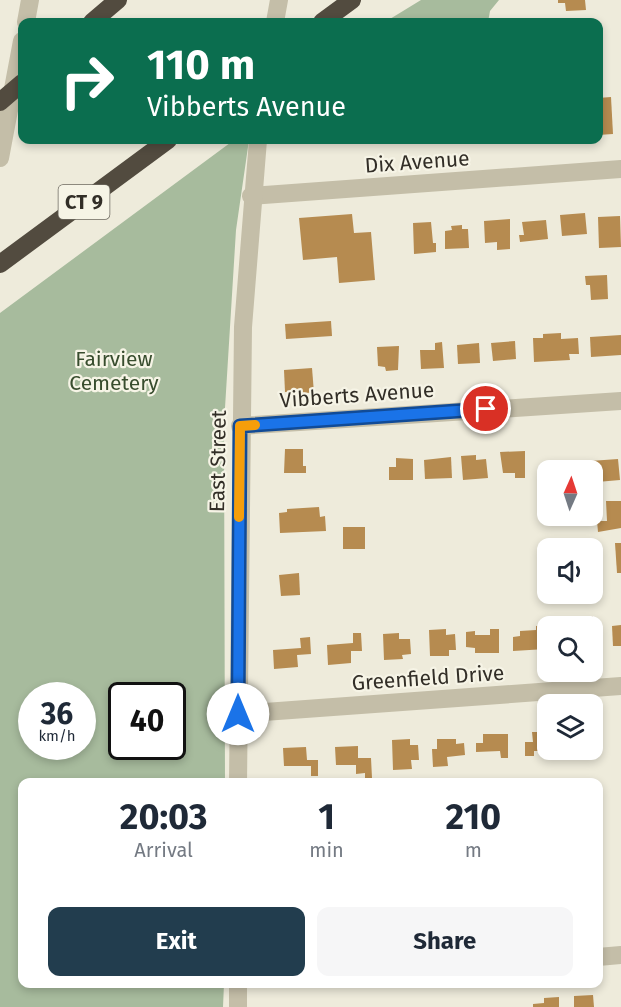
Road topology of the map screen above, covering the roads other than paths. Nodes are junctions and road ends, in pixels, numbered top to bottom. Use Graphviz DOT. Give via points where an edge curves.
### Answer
graph roads {
  1 [pos="30,0"];
  2 [pos="118,0"];
  3 [pos="279,0"];
  4 [pos="352,0"];
  5 [pos="27,18"];
  6 [pos="97,18"];
  7 [pos="276,18"];
  8 [pos="327,18"];
  9 [pos="18,62"];
  10 [pos="18,86"];
  11 [pos="0,102"];
  12 [pos="163,144"];
  13 [pos="258,144"];
  14 [pos="0,158"];
  15 [pos="621,169"];
  16 [pos="252,196"];
  17 [pos="0,264"];
  18 [pos="621,400"];
  19 [pos="240,426"];
  20 [pos="621,686"];
  21 [pos="238,714"];
  22 [pos="238,778"];
  23 [pos="621,955"];
  24 [pos="603,957"];
  25 [pos="238,988"];
  26 [pos="238,1007"];
  1 -- 5 [label="street"];
  2 -- 6 [label="highway"];
  3 -- 7 [label="street"];
  4 -- 8 [label="highway"];
  9 -- 14 [label="street"];
  10 -- 11 [label="highway, bridge"];
  12 -- 17 [label="highway, CT 9"];
  13 -- 16 [label="street, East Street"];
  15 -- 16 [label="street, Dix Avenue"];
  16 -- 19 [label="street, East Street"];
  18 -- 19 [label="street, Vibberts Avenue"];
  19 -- 21 [label="street, East Street"];
  20 -- 21 [label="street, Greenfield Drive"];
  21 -- 22 [label="street, East Street"];
  23 -- 24 [label="street"];
  25 -- 26 [label="street"];
}
